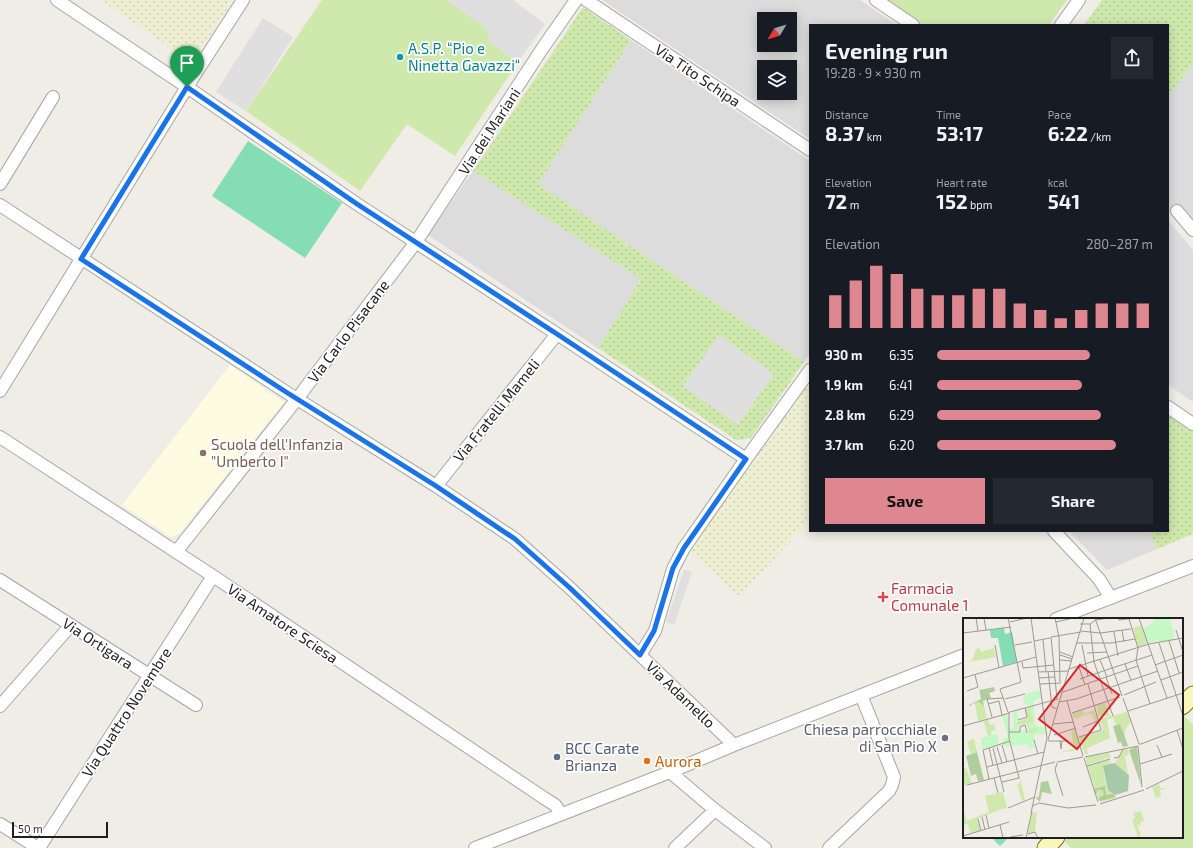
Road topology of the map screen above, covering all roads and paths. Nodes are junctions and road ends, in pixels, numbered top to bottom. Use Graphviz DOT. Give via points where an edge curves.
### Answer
graph roads {
  1 [pos="57,0"];
  2 [pos="243,0"];
  3 [pos="576,0"];
  4 [pos="586,0"];
  5 [pos="876,0"];
  6 [pos="1079,0"];
  7 [pos="912,24"];
  8 [pos="1061,24"];
  9 [pos="187,87"];
  10 [pos="53,97"];
  11 [pos="809,149"];
  12 [pos="0,184"];
  13 [pos="0,205"];
  14 [pos="1178,211"];
  15 [pos="1193,230"];
  16 [pos="416,242"];
  17 [pos="81,259"];
  18 [pos="557,334"];
  19 [pos="809,371"];
  20 [pos="0,391"];
  21 [pos="296,399"];
  22 [pos="1169,408"];
  23 [pos="1193,424"];
  24 [pos="0,437"];
  25 [pos="746,459"];
  26 [pos="436,486"];
  27 [pos="1055,532"];
  28 [pos="176,552"];
  29 [pos="1193,566"];
  30 [pos="213,576"];
  31 [pos="0,580"];
  32 [pos="1110,598"];
  33 [pos="1059,618"];
  34 [pos="71,625"];
  35 [pos="640,655"];
  36 [pos="963,655"];
  37 [pos="150,676"];
  38 [pos="860,695"];
  39 [pos="1193,695"];
  40 [pos="196,705"];
  41 [pos="1183,705"];
  42 [pos="0,706"];
  43 [pos="734,745"];
  44 [pos="670,772"];
  45 [pos="715,810"];
  46 [pos="561,814"];
  47 [pos="0,824"];
  48 [pos="1055,838"];
  49 [pos="39,848"];
  50 [pos="475,848"];
  51 [pos="675,848"];
  52 [pos="765,848"];
  53 [pos="829,848"];
  54 [pos="1046,848"];
  1 -- 9 [label="street"];
  2 -- 9 [label="street"];
  3 -- 16 [label="street, Via dei Mariani"];
  4 -- 11 [label="street, Via Tito Schipa"];
  5 -- 7 [label="street"];
  6 -- 8 [label="street"];
  9 -- 16 [label="street"];
  9 -- 17 [label="street"];
  10 -- 12 [label="street"];
  13 -- 17 [label="street, Via Adamello"];
  14 -- 15 [label="street"];
  16 -- 18 [label="street"];
  16 -- 21 [label="street, Via Carlo Pisacane"];
  17 -- 20 [label="street"];
  17 -- 21 [label="street, Via Adamello"];
  18 -- 25 [label="street"];
  18 -- 26 [label="street, Via Fratelli Mameli"];
  19 -- 25 [label="street"];
  21 -- 26 [label="street, Via Adamello"];
  21 -- 28 [label="street, Via Carlo Pisacane"];
  22 -- 23 [label="street"];
  24 -- 28 [label="street, Via Amatore Sciesa"];
  25 -- 35 [label="street" via="673,568 654,631"];
  26 -- 35 [label="street, Via Adamello" via="515,539"];
  27 -- 32 [label="street" via="1099,579"];
  28 -- 30 [label="street, Via Amatore Sciesa"];
  29 -- 32 [label="street"];
  30 -- 37 [label="street, Via Quattro Novembre"];
  30 -- 46 [label="street, Via Amatore Sciesa" via="555,805"];
  31 -- 34 [label="street, Via Ortigara"];
  32 -- 33 [label="street"];
  34 -- 37 [label="street, Via Ortigara"];
  34 -- 42 [label="street"];
  35 -- 43 [label="street, Via Adamello"];
  36 -- 38 [label="street"];
  37 -- 40 [label="street, Via Ortigara"];
  37 -- 49 [label="street, Via Quattro Novembre"];
  38 -- 43 [label="street"];
  38 -- 53 [label="street" via="894,777 889,791"];
  39 -- 41 [label="main road"];
  43 -- 44 [label="street"];
  44 -- 45 [label="street"];
  44 -- 46 [label="street"];
  45 -- 51 [label="street"];
  45 -- 52 [label="street"];
  46 -- 50 [label="street"];
  47 -- 49 [label="street"];
  48 -- 54 [label="main road"];
}
